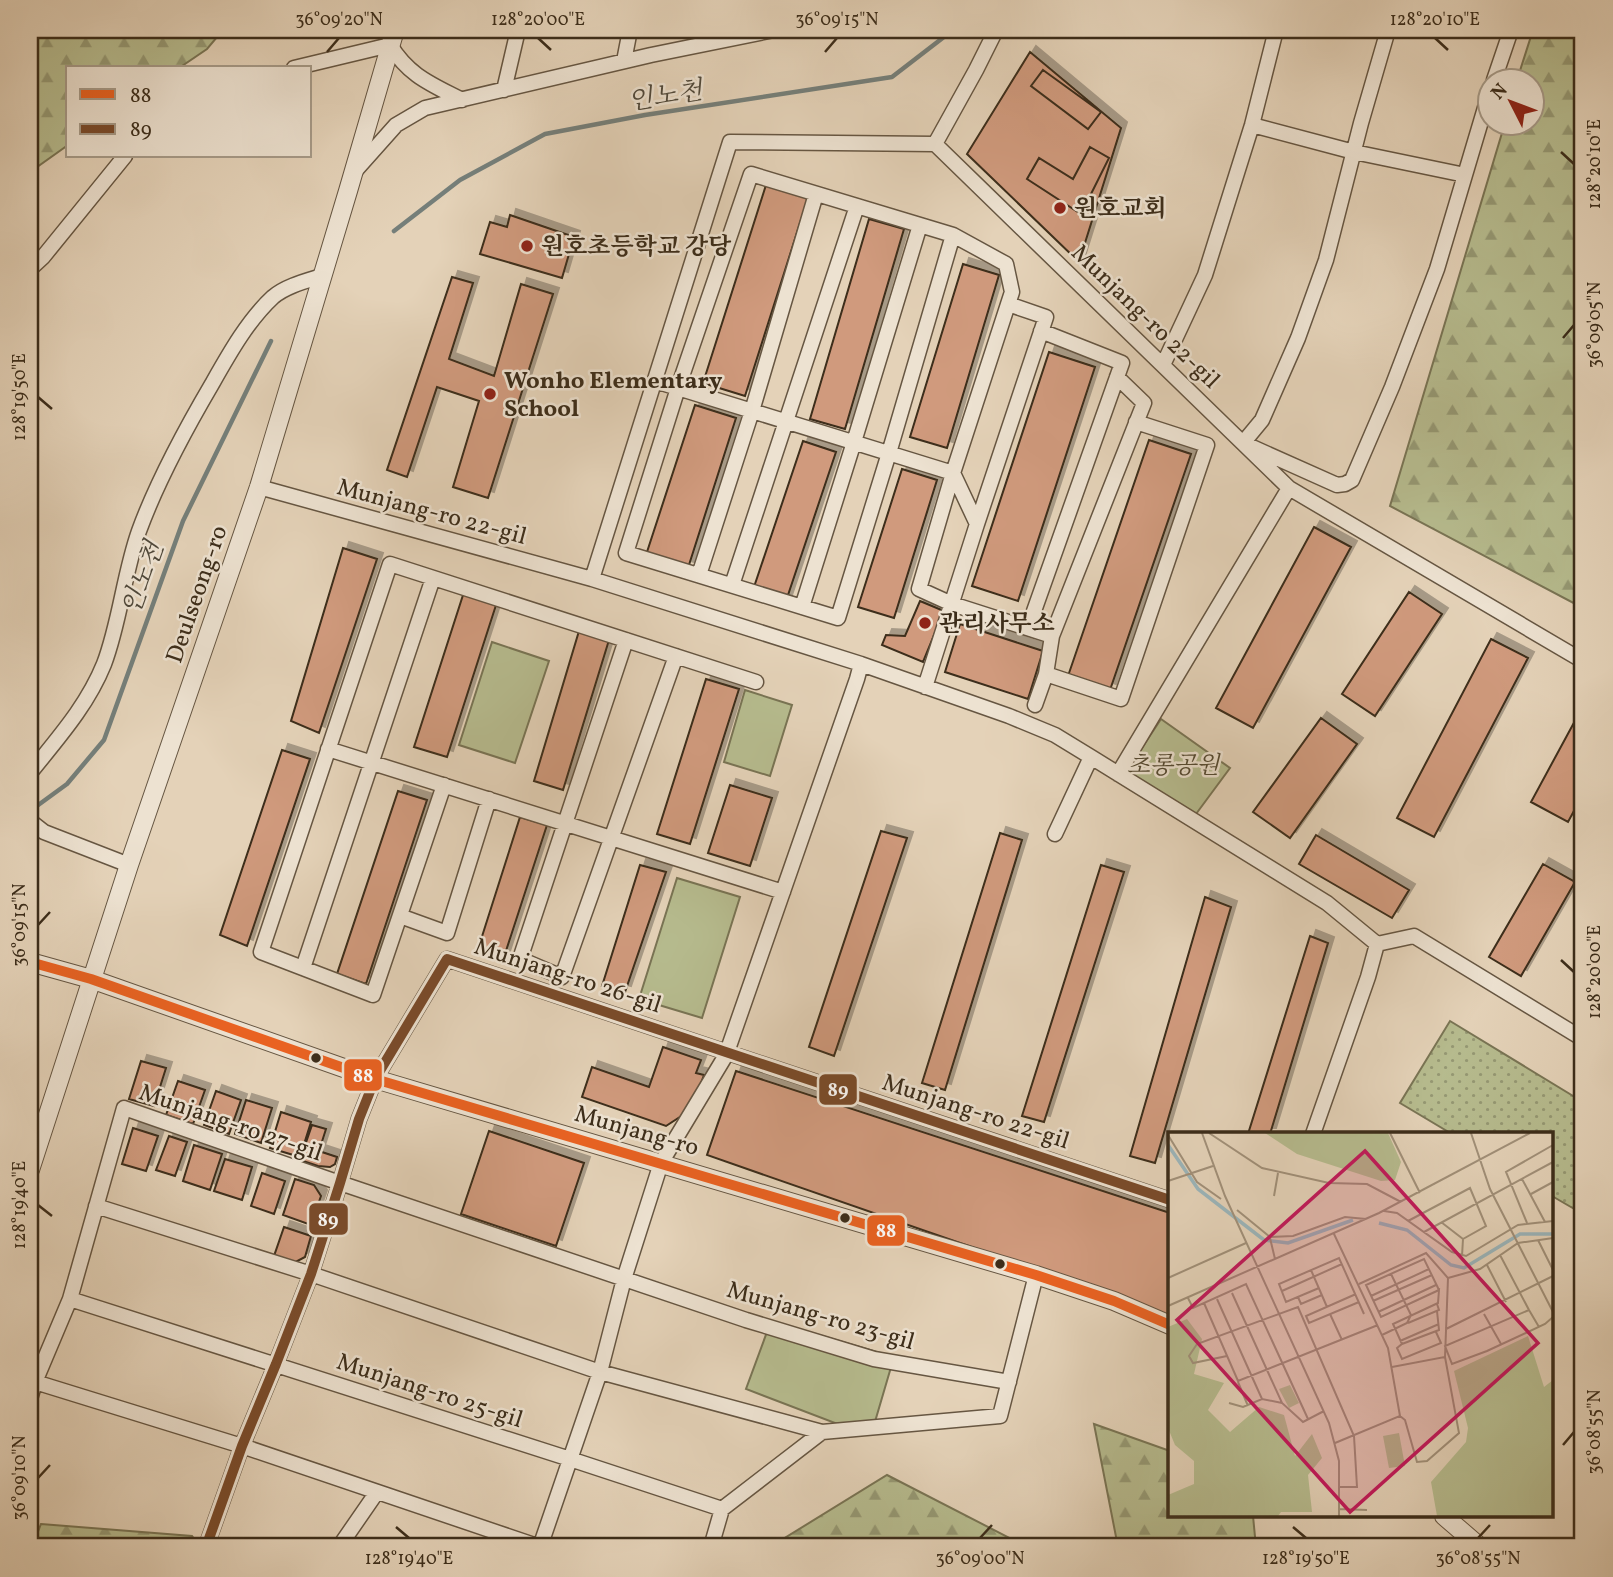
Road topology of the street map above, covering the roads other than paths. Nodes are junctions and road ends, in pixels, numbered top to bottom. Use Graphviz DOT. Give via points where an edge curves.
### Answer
graph roads {
  1 [pos="519,30"];
  2 [pos="631,30"];
  3 [pos="774,30"];
  4 [pos="996,30"];
  5 [pos="1276,30"];
  6 [pos="1388,30"];
  7 [pos="1511,30"];
  8 [pos="393,37"];
  9 [pos="624,61"];
  10 [pos="300,66"];
  11 [pos="1499,66"];
  12 [pos="504,90"];
  13 [pos="462,100"];
  14 [pos="1252,125"];
  15 [pos="1477,136"];
  16 [pos="935,144"];
  17 [pos="1354,152"];
  18 [pos="123,158"];
  19 [pos="354,172"];
  20 [pos="1465,175"];
  21 [pos="816,194"];
  22 [pos="857,206"];
  23 [pos="920,225"];
  24 [pos="953,235"];
  25 [pos="30,269"];
  26 [pos="322,276"];
  27 [pos="1008,304"];
  28 [pos="1041,331"];
  29 [pos="1163,365"];
  30 [pos="1116,377"];
  31 [pos="655,381"];
  32 [pos="678,388"];
  33 [pos="752,411"];
  34 [pos="786,421"];
  35 [pos="1136,422"];
  36 [pos="854,442"];
  37 [pos="1243,443"];
  38 [pos="889,453"];
  39 [pos="953,473"];
  40 [pos="259,487"];
  41 [pos="1289,488"];
  42 [pos="977,524"];
  43 [pos="699,575"];
  44 [pos="433,578"];
  45 [pos="592,579"];
  46 [pos="732,585"];
  47 [pos="952,604"];
  48 [pos="802,607"];
  49 [pos="1028,628"];
  50 [pos="1052,636"];
  51 [pos="626,640"];
  52 [pos="676,656"];
  53 [pos="1583,661"];
  54 [pos="860,664"];
  55 [pos="1046,674"];
  56 [pos="756,682"];
  57 [pos="925,687"];
  58 [pos="1035,705"];
  59 [pos="328,749"];
  60 [pos="1091,757"];
  61 [pos="372,762"];
  62 [pos="30,773"];
  63 [pos="1118,774"];
  64 [pos="444,785"];
  65 [pos="489,799"];
  66 [pos="31,822"];
  67 [pos="565,824"];
  68 [pos="1055,834"];
  69 [pos="611,838"];
  70 [pos="129,865"];
  71 [pos="783,892"];
  72 [pos="400,916"];
  73 [pos="1377,944"];
  74 [pos="30,962"];
  75 [pos="303,968"];
  76 [pos="91,979"];
  77 [pos="1583,1039"];
  78 [pos="727,1052"];
  79 [pos="375,1079"];
  80 [pos="1314,1132"];
  81 [pos="661,1163"];
  82 [pos="30,1170"];
  83 [pos="340,1183"];
  84 [pos="1168,1199"];
  85 [pos="96,1206"];
  86 [pos="311,1273"];
  87 [pos="1036,1275"];
  88 [pos="624,1279"];
  89 [pos="70,1299"];
  90 [pos="1168,1324"];
  91 [pos="276,1364"];
  92 [pos="600,1371"];
  93 [pos="35,1382"];
  94 [pos="1009,1382"];
  95 [pos="30,1399"];
  96 [pos="822,1432"];
  97 [pos="242,1446"];
  98 [pos="570,1458"];
  99 [pos="377,1492"];
  100 [pos="722,1509"];
  101 [pos="1451,1518"];
  102 [pos="206,1547"];
  103 [pos="339,1547"];
  104 [pos="540,1547"];
  105 [pos="711,1547"];
  106 [pos="1480,1547"];
  1 -- 12 [label="street"];
  2 -- 9 [label="street"];
  3 -- 9 [label="street"];
  4 -- 16 [label="street"];
  5 -- 14 [label="street"];
  6 -- 17 [label="street"];
  7 -- 11 [label="street"];
  8 -- 10 [label="street"];
  8 -- 13 [label="street" via="398,59 408,69"];
  8 -- 19 [label="street, Deulseong-ro"];
  9 -- 12 [label="street"];
  12 -- 13 [label="street"];
  13 -- 19 [label="street" via="425,108 396,125"];
  14 -- 17 [label="street"];
  14 -- 29 [label="street" via="1205,275"];
  15 -- 20 [label="street"];
  16 -- 29 [label="street, Munjang-ro 22-gil"];
  16 -- 31 [label="street" via="730,142"];
  17 -- 20 [label="street"];
  17 -- 37 [label="street" via="1326,260 1298,338 1262,420"];
  18 -- 25 [label="street"];
  19 -- 26 [label="street, Deulseong-ro"];
  20 -- 37 [label="street" via="1437,269 1352,480 1337,485"];
  21 -- 22 [label="street"];
  21 -- 32 [label="street" via="751,174"];
  21 -- 33 [label="street"];
  22 -- 23 [label="street"];
  22 -- 34 [label="street"];
  23 -- 24 [label="street"];
  23 -- 36 [label="street"];
  24 -- 27 [label="street" via="1006,264 1012,292"];
  24 -- 38 [label="street"];
  26 -- 40 [label="street, Deulseong-ro"];
  26 -- 62 [label="street" via="273,298 222,366 155,491 138,533 104,662 93,687"];
  27 -- 28 [label="street" via="1046,317"];
  27 -- 39 [label="street"];
  28 -- 30 [label="street" via="1122,363"];
  28 -- 42 [label="street"];
  29 -- 37 [label="street, Munjang-ro 22-gil"];
  30 -- 35 [label="street" via="1144,402"];
  30 -- 49 [label="street"];
  31 -- 32 [label="street"];
  31 -- 45 [label="street"];
  32 -- 33 [label="street"];
  32 -- 43 [label="street" via="626,553"];
  33 -- 34 [label="street"];
  33 -- 43 [label="street"];
  34 -- 36 [label="street"];
  34 -- 46 [label="street"];
  35 -- 50 [label="street"];
  35 -- 55 [label="street" via="1208,445 1121,699"];
  36 -- 38 [label="street"];
  36 -- 48 [label="street"];
  37 -- 41 [label="street, Munjang-ro 22-gil"];
  38 -- 39 [label="street"];
  38 -- 48 [label="street" via="838,618"];
  39 -- 42 [label="street"];
  39 -- 47 [label="street" via="919,589"];
  40 -- 45 [label="street, Munjang-ro 22-gil"];
  40 -- 70 [label="street, Deulseong-ro"];
  41 -- 53 [label="street, Munjang-ro 22-gil"];
  41 -- 63 [label="street"];
  42 -- 47 [label="street"];
  43 -- 46 [label="street"];
  44 -- 51 [label="street"];
  44 -- 59 [label="street" via="390,564"];
  44 -- 61 [label="street"];
  45 -- 54 [label="street, Munjang-ro 22-gil"];
  46 -- 48 [label="street"];
  47 -- 49 [label="street"];
  47 -- 57 [label="street"];
  49 -- 50 [label="street"];
  50 -- 55 [label="street"];
  51 -- 52 [label="street"];
  51 -- 67 [label="street"];
  52 -- 56 [label="street"];
  52 -- 69 [label="street"];
  54 -- 57 [label="street, Munjang-ro 22-gil"];
  54 -- 71 [label="street"];
  55 -- 58 [label="street"];
  57 -- 60 [label="street, Munjang-ro 22-gil" via="1055,735"];
  59 -- 61 [label="street"];
  59 -- 75 [label="street" via="261,952"];
  60 -- 63 [label="street, Munjang-ro 22-gil"];
  60 -- 68 [label="street"];
  61 -- 64 [label="street"];
  61 -- 75 [label="street"];
  63 -- 73 [label="street, Munjang-ro 22-gil" via="1327,903"];
  64 -- 65 [label="street"];
  64 -- 72 [label="street"];
  65 -- 67 [label="street"];
  65 -- 72 [label="street" via="447,933"];
  66 -- 70 [label="street" via="44,832"];
  67 -- 69 [label="street"];
  67 -- 69 [label="street" via="520,959 562,977"];
  69 -- 71 [label="street"];
  70 -- 76 [label="street, Deulseong-ro"];
  71 -- 78 [label="street"];
  72 -- 75 [label="street" via="373,995"];
  73 -- 77 [label="street" via="1414,936"];
  73 -- 80 [label="street"];
  74 -- 76 [label="street, Munjang-ro"];
  76 -- 79 [label="street, Munjang-ro"];
  76 -- 82 [label="street, Deulseong-ro"];
  78 -- 79 [label="street, Munjang-ro 26-gil" via="447,959"];
  78 -- 81 [label="street"];
  78 -- 84 [label="street, Munjang-ro 22-gil"];
  79 -- 81 [label="street, Munjang-ro"];
  79 -- 83 [label="street, Munjang-ro 27-gil"];
  81 -- 87 [label="street, Munjang-ro"];
  81 -- 88 [label="street"];
  83 -- 85 [label="street, Munjang-ro 27-gil" via="124,1108"];
  83 -- 86 [label="street, Munjang-ro 27-gil"];
  83 -- 88 [label="street"];
  85 -- 86 [label="street"];
  85 -- 89 [label="street, Munjang-ro 27-gil"];
  86 -- 91 [label="street, Munjang-ro 27-gil"];
  86 -- 92 [label="street"];
  87 -- 90 [label="street, Munjang-ro"];
  87 -- 94 [label="street"];
  88 -- 92 [label="street"];
  88 -- 94 [label="street, Munjang-ro 23-gil" via="874,1359"];
  89 -- 91 [label="street"];
  89 -- 93 [label="street, Munjang-ro 27-gil"];
  91 -- 97 [label="street, Munjang-ro 27-gil"];
  91 -- 98 [label="street, Munjang-ro 25-gil"];
  92 -- 96 [label="street"];
  92 -- 98 [label="street"];
  93 -- 95 [label="street, Munjang-ro 27-gil"];
  93 -- 97 [label="street"];
  94 -- 96 [label="street" via="1000,1416"];
  96 -- 100 [label="street"];
  97 -- 99 [label="street"];
  97 -- 102 [label="street, Munjang-ro 27-gil"];
  98 -- 100 [label="street"];
  98 -- 104 [label="street"];
  99 -- 103 [label="street"];
  99 -- 104 [label="street"];
  100 -- 105 [label="street"];
  101 -- 106 [label="street"];
}
